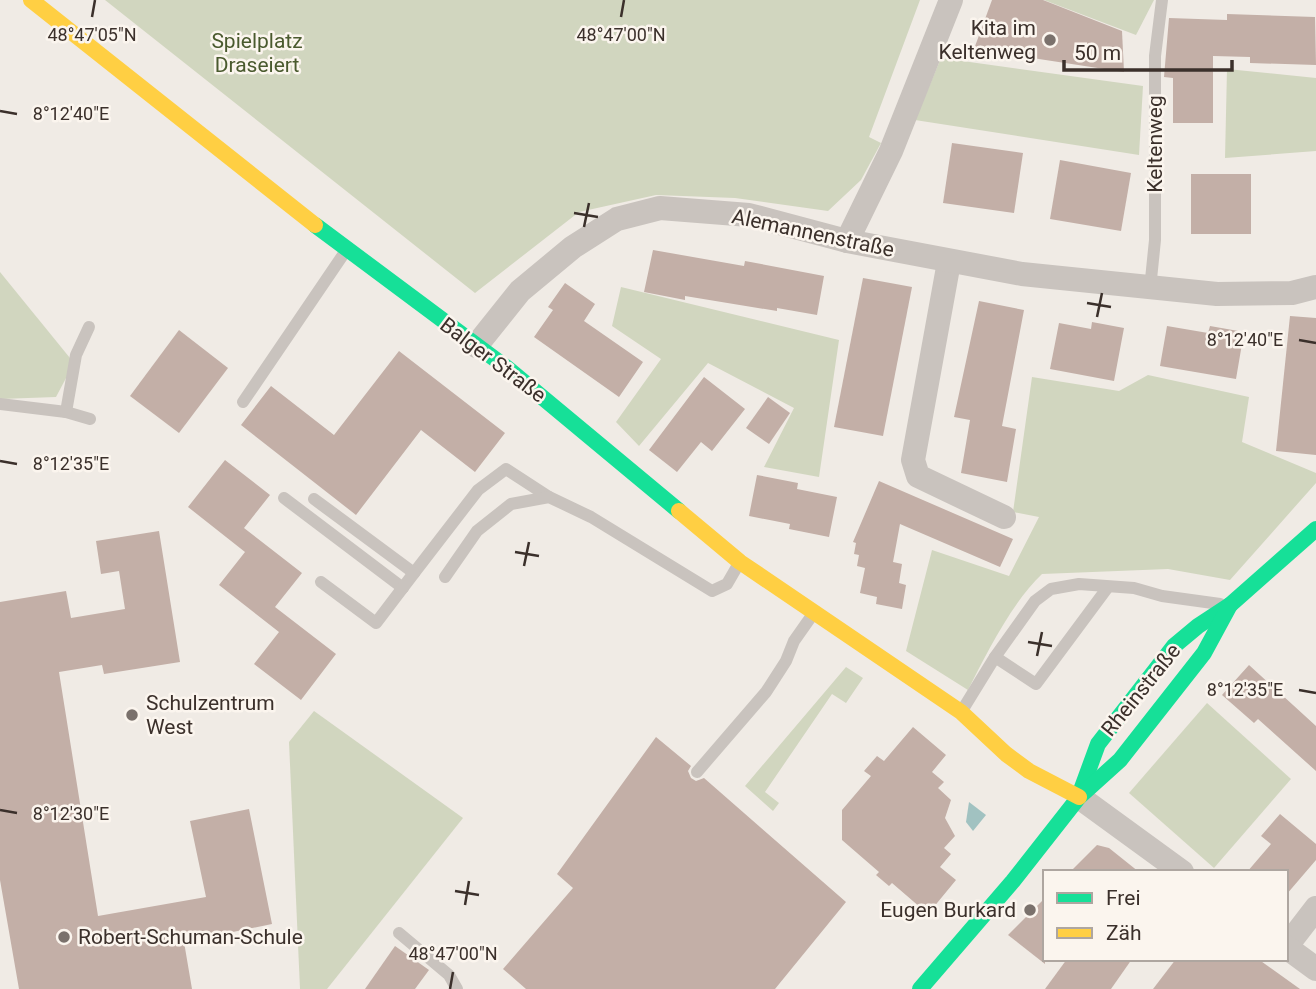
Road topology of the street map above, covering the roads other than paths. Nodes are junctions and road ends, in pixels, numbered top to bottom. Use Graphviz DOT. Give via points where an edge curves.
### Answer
graph roads {
  1 [pos="31,0"];
  2 [pos="951,0"];
  3 [pos="1162,0"];
  4 [pos="847,241"];
  5 [pos="347,249"];
  6 [pos="949,262"];
  7 [pos="1316,288"];
  8 [pos="1150,289"];
  9 [pos="89,327"];
  10 [pos="477,346"];
  11 [pos="243,402"];
  12 [pos="0,404"];
  13 [pos="66,412"];
  14 [pos="90,419"];
  15 [pos="549,497"];
  16 [pos="284,498"];
  17 [pos="314,499"];
  18 [pos="1004,517"];
  19 [pos="1316,529"];
  20 [pos="740,562"];
  21 [pos="414,573"];
  22 [pos="445,577"];
  23 [pos="321,582"];
  24 [pos="1108,587"];
  25 [pos="403,588"];
  26 [pos="1230,605"];
  27 [pos="815,611"];
  28 [pos="995,657"];
  29 [pos="961,712"];
  30 [pos="1008,736"];
  31 [pos="1060,771"];
  32 [pos="697,772"];
  33 [pos="1079,797"];
  34 [pos="1179,870"];
  35 [pos="1316,908"];
  36 [pos="399,933"];
  37 [pos="1288,944"];
  38 [pos="1288,948"];
  39 [pos="1316,969"];
  40 [pos="457,989"];
  41 [pos="920,989"];
  1 -- 5 [label="street, Balger Straße"];
  2 -- 4 [label="street" via="891,151"];
  3 -- 8 [label="lane, Keltenweg" via="1155,56 1155,240"];
  4 -- 6 [label="street, Alemannenstraße"];
  4 -- 10 [label="street, Alemannenstraße" via="749,215 660,208 617,219 573,247 520,291"];
  5 -- 10 [label="street, Balger Straße"];
  5 -- 11 [label="lane"];
  6 -- 8 [label="street, Alemannenstraße"];
  6 -- 18 [label="street" via="914,460 918,476"];
  7 -- 8 [label="street, Alemannenstraße" via="1292,293 1217,294"];
  9 -- 13 [label="lane" via="76,355"];
  10 -- 20 [label="street, Balger Straße"];
  12 -- 13 [label="lane"];
  13 -- 14 [label="lane"];
  15 -- 20 [label="lane" via="712,590 727,584"];
  15 -- 21 [label="lane" via="506,469 478,490"];
  15 -- 22 [label="lane" via="511,504 477,531"];
  16 -- 25 [label="lane"];
  17 -- 21 [label="lane"];
  19 -- 26 [label="street, Rheinstraße"];
  20 -- 27 [label="street, Balger Straße"];
  21 -- 25 [label="lane"];
  23 -- 25 [label="lane" via="376,623"];
  24 -- 26 [label="lane"];
  24 -- 28 [label="lane" via="1079,584 1051,589 1035,601"];
  24 -- 28 [label="lane" via="1036,684"];
  26 -- 33 [label="street, Rheinstraße" via="1203,653 1148,726 1120,760"];
  26 -- 33 [label="street, Rheinstraße" via="1174,646 1126,706 1098,744"];
  27 -- 29 [label="street, Balger Straße"];
  27 -- 32 [label="lane" via="766,692"];
  28 -- 29 [label="lane"];
  29 -- 30 [label="street, Balger Straße"];
  29 -- 33 [label="street, Balger Straße" via="1029,771"];
  31 -- 33 [label="street"];
  33 -- 34 [label="street"];
  33 -- 41 [label="street, Rheinstraße"];
  35 -- 37 [label="street"];
  36 -- 40 [label="lane" via="449,975"];
  38 -- 39 [label="street"];
}
